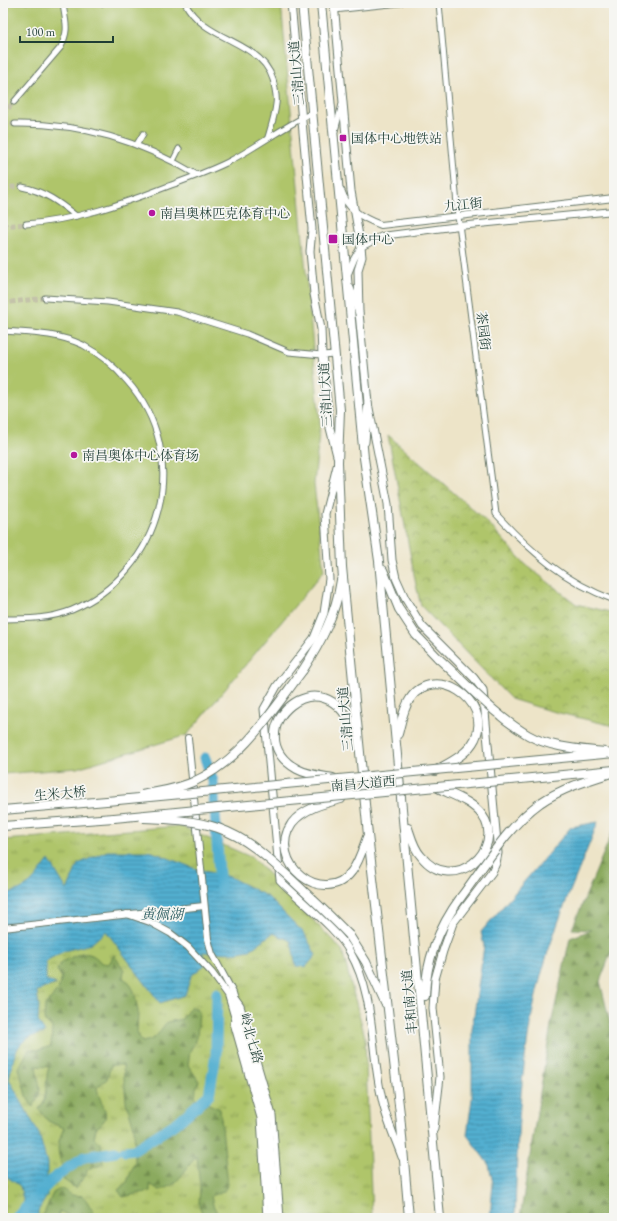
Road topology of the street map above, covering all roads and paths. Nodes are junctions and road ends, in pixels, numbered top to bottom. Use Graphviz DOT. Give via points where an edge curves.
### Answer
graph roads {
  1 [pos="63,3"];
  2 [pos="185,3"];
  3 [pos="291,3"];
  4 [pos="302,3"];
  5 [pos="321,3"];
  6 [pos="400,3"];
  7 [pos="439,3"];
  8 [pos="333,5"];
  9 [pos="343,100"];
  10 [pos="14,102"];
  11 [pos="312,113"];
  12 [pos="302,118"];
  13 [pos="15,124"];
  14 [pos="143,134"];
  15 [pos="334,136"];
  16 [pos="268,137"];
  17 [pos="137,144"];
  18 [pos="179,149"];
  19 [pos="173,161"];
  20 [pos="197,175"];
  21 [pos="338,179"];
  22 [pos="22,187"];
  23 [pos="614,198"];
  24 [pos="355,211"];
  25 [pos="614,211"];
  26 [pos="76,216"];
  27 [pos="458,216"];
  28 [pos="26,224"];
  29 [pos="459,226"];
  30 [pos="361,247"];
  31 [pos="346,280"];
  32 [pos="45,298"];
  33 [pos="359,314"];
  34 [pos="3,331"];
  35 [pos="334,354"];
  36 [pos="322,355"];
  37 [pos="368,403"];
  38 [pos="364,458"];
  39 [pos="338,462"];
  40 [pos="379,561"];
  41 [pos="342,568"];
  42 [pos="614,600"];
  43 [pos="3,619"];
  44 [pos="188,738"];
  45 [pos="396,740"];
  46 [pos="360,748"];
  47 [pos="614,753"];
  48 [pos="434,771"];
  49 [pos="614,771"];
  50 [pos="342,780"];
  51 [pos="363,787"];
  52 [pos="438,788"];
  53 [pos="349,796"];
  54 [pos="118,800"];
  55 [pos="3,810"];
  56 [pos="114,818"];
  57 [pos="404,820"];
  58 [pos="3,826"];
  59 [pos="368,835"];
  60 [pos="204,906"];
  61 [pos="127,914"];
  62 [pos="3,928"];
  63 [pos="224,990"];
  64 [pos="233,993"];
  65 [pos="388,1010"];
  66 [pos="424,1035"];
  67 [pos="433,1133"];
  68 [pos="403,1159"];
  69 [pos="266,1218"];
  70 [pos="271,1218"];
  71 [pos="276,1218"];
  72 [pos="281,1218"];
  73 [pos="409,1218"];
  74 [pos="440,1218"];
  1 -- 10 [label="street" via="67,20 61,47"];
  2 -- 16 [label="street" via="189,12 206,27 262,59 273,76 277,103"];
  3 -- 12 [label="main road"];
  4 -- 11 [label="main road, 三清山大道"];
  5 -- 15 [label="main road"];
  6 -- 8 [label="street"];
  7 -- 27 [label="street, 茶园街"];
  8 -- 9 [label="main road"];
  9 -- 15 [label="street"];
  9 -- 24 [label="main road"];
  11 -- 12 [label="street"];
  11 -- 35 [label="main road, 三清山大道"];
  12 -- 16 [label="street"];
  12 -- 36 [label="main road" via="312,229 310,251 313,287 321,328"];
  13 -- 17 [label="street" via="44,123 86,129"];
  14 -- 17 [label="street"];
  15 -- 21 [label="main road"];
  16 -- 20 [label="street" via="228,161"];
  17 -- 19 [label="street"];
  18 -- 19 [label="street"];
  19 -- 20 [label="street"];
  20 -- 26 [label="street" via="128,202"];
  21 -- 24 [label="street, 九江街" via="344,199"];
  21 -- 31 [label="main road"];
  22 -- 26 [label="street" via="35,189 57,200"];
  23 -- 27 [label="street, 九江街"];
  24 -- 27 [label="street, 九江街" via="365,219 381,225"];
  24 -- 30 [label="main road"];
  25 -- 29 [label="street, 九江街"];
  26 -- 28 [label="street"];
  27 -- 29 [label="street, 茶园街"];
  29 -- 30 [label="street, 九江街" via="382,236"];
  29 -- 42 [label="street, 茶园街" via="496,514 524,544 554,568 589,591"];
  30 -- 31 [label="street"];
  30 -- 33 [label="main road" via="362,257 358,270"];
  31 -- 33 [label="main road"];
  31 -- 38 [label="main road"];
  32 -- 36 [label="street" via="108,302 177,312 248,334 289,352"];
  33 -- 37 [label="main road"];
  34 -- 43 [label="street" via="48,333 83,345 114,366 138,394 149,414 155,427 163,463 161,500 150,535 130,567 104,592 71,610 35,619"];
  35 -- 36 [label="street"];
  35 -- 39 [label="main road, 三清山大道" via="340,410"];
  36 -- 39 [label="main road" via="330,428"];
  37 -- 38 [label="main road"];
  37 -- 67 [label="main road" via="388,504 392,560 396,578 422,626 483,690 497,837 496,863 453,923 436,979 433,1008 440,1077"];
  38 -- 40 [label="main road"];
  39 -- 41 [label="main road, 三清山大道"];
  39 -- 68 [label="main road" via="325,514 329,580 324,613 314,638 274,691 264,709 280,880 333,931 349,950 361,974 369,1008 382,1100"];
  40 -- 45 [label="main road"];
  40 -- 47 [label="main road, bridge" via="399,609 416,635 492,708 529,736 550,744"];
  41 -- 46 [label="main road, 三清山大道"];
  41 -- 54 [label="main road, bridge" via="334,612 319,644 303,670 247,742 219,768 194,782"];
  44 -- 60 [label="street"];
  45 -- 48 [label="main road" via="410,699 420,690 431,685 456,689 466,694 477,717 475,738 468,749"];
  45 -- 57 [label="main road, 丰和南大道"];
  46 -- 50 [label="main road, bridge" via="351,723 330,700 311,696 301,699 290,704 276,724 276,744 288,763 312,775"];
  46 -- 51 [label="main road, 三清山大道"];
  47 -- 48 [label="main road, 南昌大道西, bridge"];
  48 -- 50 [label="main road, 南昌大道西, bridge"];
  49 -- 52 [label="main road, 南昌大道西, bridge"];
  49 -- 66 [label="main road, bridge" via="556,794 532,810 516,826 461,897 447,917 431,951 425,988"];
  50 -- 54 [label="main road, 南昌大道西, bridge"];
  51 -- 59 [label="main road, 丰和南大道"];
  52 -- 53 [label="main road, 南昌大道西, bridge"];
  52 -- 57 [label="main road" via="472,806 486,823 486,848 472,864 454,872 435,869 420,856"];
  53 -- 56 [label="main road, 南昌大道西, bridge"];
  53 -- 59 [label="main road, bridge" via="321,804 293,823 286,836 287,858 307,881 323,885 334,883 352,872"];
  54 -- 55 [label="main road, 生米大桥"];
  56 -- 58 [label="main road"];
  56 -- 65 [label="main road, bridge" via="163,818 192,822 218,828 257,849 349,935 366,962"];
  57 -- 66 [label="main road, 丰和南大道"];
  59 -- 65 [label="main road, 丰和南大道"];
  60 -- 61 [label="street, 岭北七路"];
  60 -- 64 [label="street" via="209,944"];
  61 -- 62 [label="street, 岭北七路"];
  61 -- 63 [label="street, 岭北七路" via="170,933 195,954"];
  63 -- 69 [label="street" via="260,1118"];
  63 -- 70 [label="street, 岭北七路" via="228,995 264,1117"];
  64 -- 71 [label="street" via="268,1115"];
  64 -- 72 [label="street" via="241,1006 273,1115"];
  65 -- 68 [label="main road, 丰和南大道"];
  66 -- 67 [label="main road, 丰和南大道"];
  67 -- 74 [label="main road, 丰和南大道"];
  68 -- 73 [label="main road, 丰和南大道"];
}
